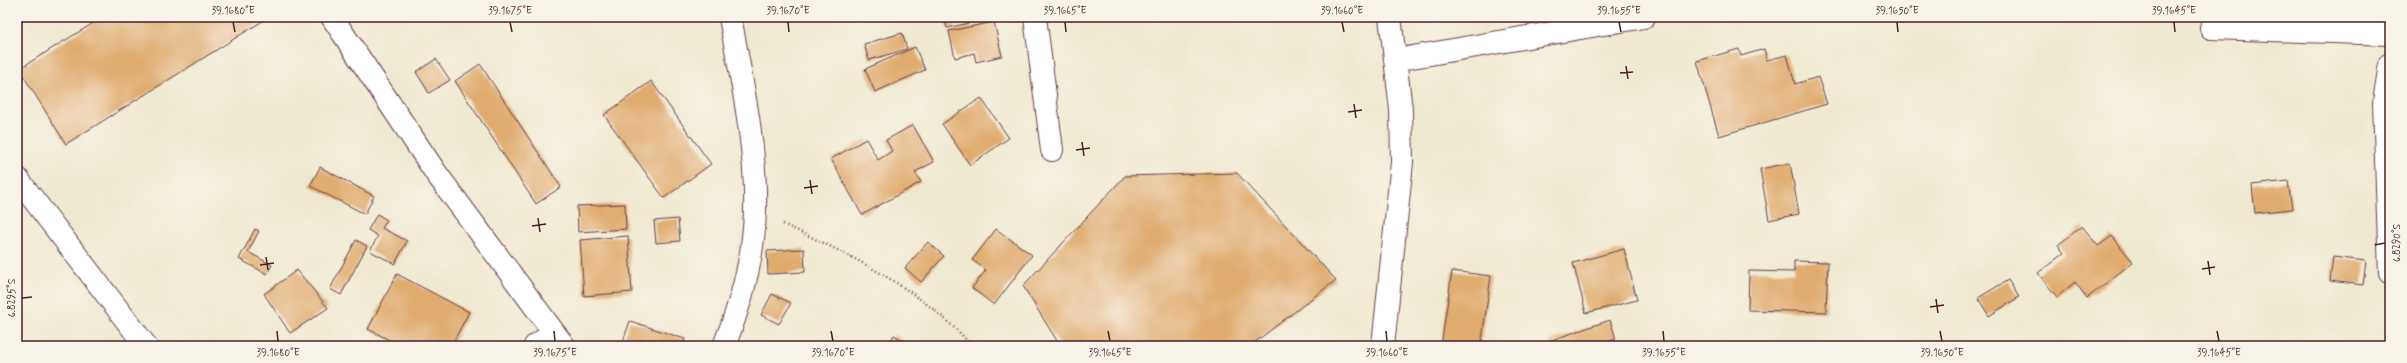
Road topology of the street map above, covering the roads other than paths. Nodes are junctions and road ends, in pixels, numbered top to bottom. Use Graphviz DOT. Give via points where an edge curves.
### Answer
graph roads {
  1 [pos="730,17"];
  2 [pos="1035,17"];
  3 [pos="1390,17"];
  4 [pos="1644,17"];
  5 [pos="338,19"];
  6 [pos="2211,28"];
  7 [pos="2390,34"];
  8 [pos="1395,60"];
  9 [pos="2390,64"];
  10 [pos="1052,150"];
  11 [pos="17,178"];
  12 [pos="2390,272"];
  13 [pos="558,340"];
  14 [pos="146,346"];
  15 [pos="535,346"];
  16 [pos="724,346"];
  17 [pos="1383,346"];
  1 -- 16 [label="street" via="751,149 755,211 751,249 733,324"];
  2 -- 10 [label="street"];
  3 -- 8 [label="street"];
  4 -- 8 [label="street"];
  5 -- 13 [label="street" via="436,173"];
  6 -- 7 [label="street"];
  8 -- 17 [label="street" via="1401,109 1402,162"];
  9 -- 12 [label="street" via="2384,102 2384,126"];
  11 -- 14 [label="street"];
  13 -- 15 [label="street"];
}
